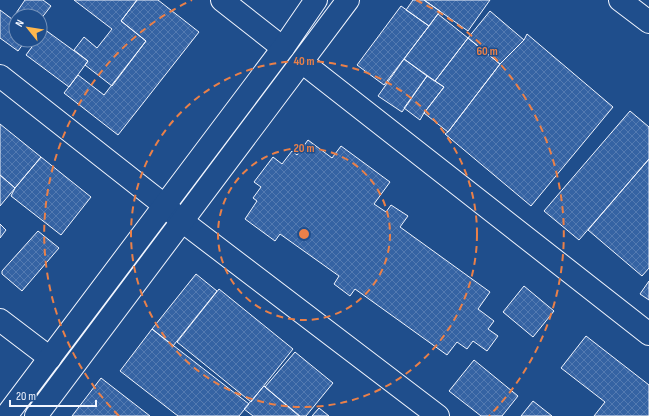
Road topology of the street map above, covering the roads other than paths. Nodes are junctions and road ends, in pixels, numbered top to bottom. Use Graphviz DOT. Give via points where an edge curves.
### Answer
graph roads {
  1 [pos="222,0"];
  2 [pos="316,0"];
  3 [pos="348,0"];
  4 [pos="620,0"];
  5 [pos="649,22"];
  6 [pos="283,48"];
  7 [pos="302,62"];
  8 [pos="0,76"];
  9 [pos="164,205"];
  10 [pos="182,221"];
  11 [pos="0,320"];
  12 [pos="649,334"];
  13 [pos="50,358"];
  14 [pos="6,416"];
  15 [pos="36,416"];
  16 [pos="438,416"];
  1 -- 6 [label="street"];
  2 -- 6 [label="street"];
  3 -- 7 [label="street"];
  4 -- 5 [label="street"];
  6 -- 9 [label="street"];
  7 -- 10 [label="street"];
  7 -- 12 [label="street"];
  8 -- 9 [label="street"];
  9 -- 10 [label="street"];
  9 -- 13 [label="street"];
  10 -- 15 [label="street"];
  10 -- 16 [label="street"];
  11 -- 13 [label="street"];
  13 -- 14 [label="street"];
}
